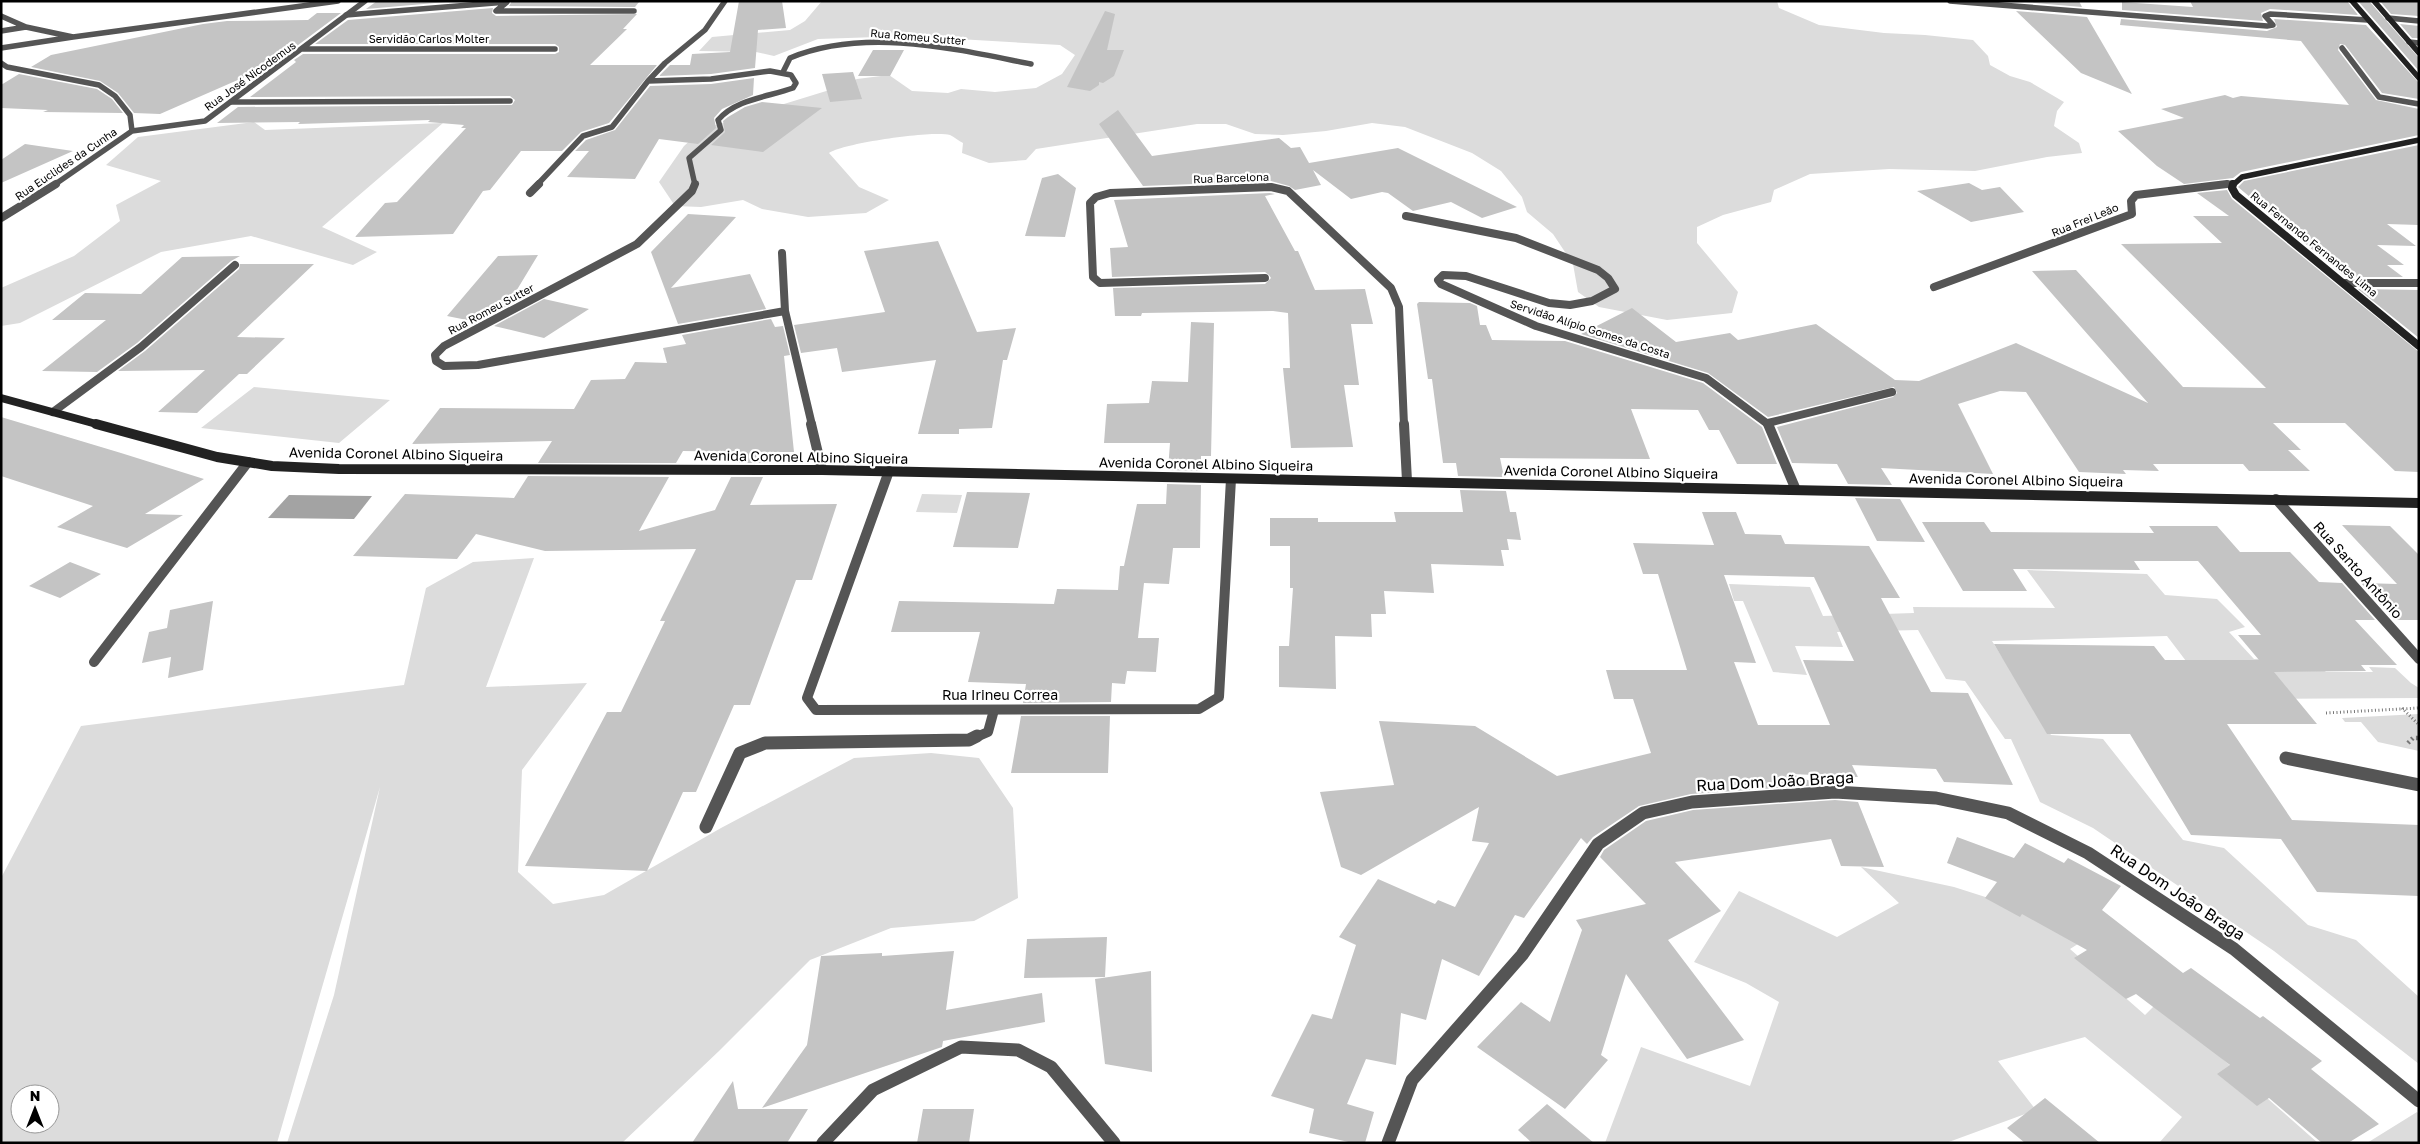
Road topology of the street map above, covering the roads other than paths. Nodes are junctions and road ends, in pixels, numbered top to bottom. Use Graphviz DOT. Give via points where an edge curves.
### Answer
graph roads {
  1 [pos="338,1"];
  2 [pos="365,1"];
  3 [pos="725,1"];
  4 [pos="1950,1"];
  5 [pos="2352,1"];
  6 [pos="2374,1"];
  7 [pos="304,3"];
  8 [pos="634,11"];
  9 [pos="346,15"];
  10 [pos="1,16"];
  11 [pos="2388,18"];
  12 [pos="2368,20"];
  13 [pos="2419,21"];
  14 [pos="26,26"];
  15 [pos="1,32"];
  16 [pos="73,37"];
  17 [pos="2409,42"];
  18 [pos="2419,43"];
  19 [pos="1,48"];
  20 [pos="555,48"];
  21 [pos="2342,48"];
  22 [pos="303,49"];
  23 [pos="2419,53"];
  24 [pos="1,63"];
  25 [pos="1031,64"];
  26 [pos="783,72"];
  27 [pos="2419,78"];
  28 [pos="648,82"];
  29 [pos="510,101"];
  30 [pos="231,102"];
  31 [pos="2419,104"];
  32 [pos="132,131"];
  33 [pos="2419,140"];
  34 [pos="2233,183"];
  35 [pos="530,194"];
  36 [pos="1406,216"];
  37 [pos="1,218"];
  38 [pos="782,253"];
  39 [pos="235,265"];
  40 [pos="1265,278"];
  41 [pos="2344,283"];
  42 [pos="2419,284"];
  43 [pos="1934,287"];
  44 [pos="785,311"];
  45 [pos="2419,346"];
  46 [pos="1892,392"];
  47 [pos="1,398"];
  48 [pos="53,412"];
  49 [pos="1768,423"];
  50 [pos="248,462"];
  51 [pos="822,470"];
  52 [pos="889,471"];
  53 [pos="1231,479"];
  54 [pos="1407,481"];
  55 [pos="1796,490"];
  56 [pos="2276,499"];
  57 [pos="2419,502"];
  58 [pos="2419,659"];
  59 [pos="94,662"];
  60 [pos="994,710"];
  61 [pos="2286,758"];
  62 [pos="2419,785"];
  63 [pos="706,827"];
  64 [pos="2419,1101"];
  65 [pos="823,1143"];
  66 [pos="1114,1143"];
  67 [pos="1388,1143"];
  1 -- 7 [label="street"];
  2 -- 9 [label="street, Rua José Nicodemus"];
  3 -- 28 [label="street" via="705,30 664,63"];
  4 -- 12 [label="street" via="2266,26 2273,25 2266,16 2270,14"];
  5 -- 12 [label="main road"];
  6 -- 11 [label="main road"];
  7 -- 16 [label="street"];
  8 -- 9 [label="street" via="496,11 507,2"];
  9 -- 22 [label="street, Rua José Nicodemus"];
  10 -- 14 [label="street"];
  11 -- 13 [label="street"];
  11 -- 17 [label="main road"];
  12 -- 27 [label="main road"];
  14 -- 15 [label="street"];
  14 -- 16 [label="street"];
  16 -- 19 [label="street"];
  17 -- 18 [label="street"];
  17 -- 23 [label="main road"];
  20 -- 22 [label="street, Servidão Carlos Molter"];
  21 -- 31 [label="street" via="2379,97"];
  22 -- 30 [label="street, Rua José Nicodemus"];
  24 -- 32 [label="street, Rua Euclides da Cunha" via="99,85 115,96 130,115"];
  25 -- 26 [label="street, Rua Romeu Sutter" via="976,53 880,44 813,49 790,58"];
  26 -- 28 [label="street"];
  26 -- 44 [label="street, Rua Romeu Sutter" via="792,75 796,83 792,88 722,113 718,120 722,130 694,150 689,158 695,185 692,192 637,244 444,346 435,355 436,361 444,366 478,365"];
  28 -- 35 [label="street" via="612,127 583,136"];
  29 -- 30 [label="street"];
  30 -- 32 [label="street, Rua José Nicodemus" via="205,121"];
  32 -- 37 [label="street, Rua Euclides da Cunha"];
  33 -- 34 [label="main road, Rua Fernando Fernandes Lima" via="2242,177"];
  34 -- 41 [label="main road, Rua Fernando Fernandes Lima" via="2236,194"];
  34 -- 43 [label="street, Rua Frei Leão" via="2136,195 2131,201 2132,214"];
  36 -- 49 [label="street, Servidão Alípio Gomes da Costa" via="1516,238 1598,270 1615,289 1601,299 1567,306 1530,299 1460,275 1444,275 1438,280 1536,326 1706,378"];
  38 -- 44 [label="street"];
  39 -- 48 [label="street" via="141,347"];
  40 -- 54 [label="street, Rua Barcelona" via="1100,283 1093,277 1090,203 1099,195 1110,193 1271,187 1288,191 1390,288 1400,307"];
  41 -- 42 [label="street"];
  41 -- 45 [label="main road, Rua Fernando Fernandes Lima"];
  44 -- 51 [label="street"];
  46 -- 49 [label="street"];
  47 -- 48 [label="main road, Avenida Coronel Albino Siqueira"];
  48 -- 50 [label="main road, Avenida Coronel Albino Siqueira" via="217,457"];
  49 -- 55 [label="street"];
  50 -- 51 [label="main road, Avenida Coronel Albino Siqueira" via="339,468"];
  50 -- 59 [label="street"];
  51 -- 52 [label="main road, Avenida Coronel Albino Siqueira"];
  52 -- 53 [label="main road, Avenida Coronel Albino Siqueira"];
  52 -- 60 [label="street, Rua Irineu Correa" via="807,698 816,710"];
  53 -- 54 [label="main road, Avenida Coronel Albino Siqueira"];
  53 -- 60 [label="street, Rua Irineu Correa" via="1219,697 1199,709"];
  54 -- 55 [label="main road, Avenida Coronel Albino Siqueira"];
  55 -- 56 [label="main road, Avenida Coronel Albino Siqueira"];
  56 -- 57 [label="main road, Avenida Coronel Albino Siqueira"];
  56 -- 58 [label="street, Rua Santo Antônio"];
  60 -- 63 [label="street" via="988,732 969,740 765,744 740,753"];
  61 -- 62 [label="street"];
  64 -- 67 [label="street, Rua Dom João Braga" via="2234,949 2088,853 2008,813 1936,798 1835,792 1692,802 1643,813 1598,844 1522,955 1412,1080"];
  65 -- 66 [label="street" via="873,1090 961,1047 1018,1050 1051,1067"];
}
